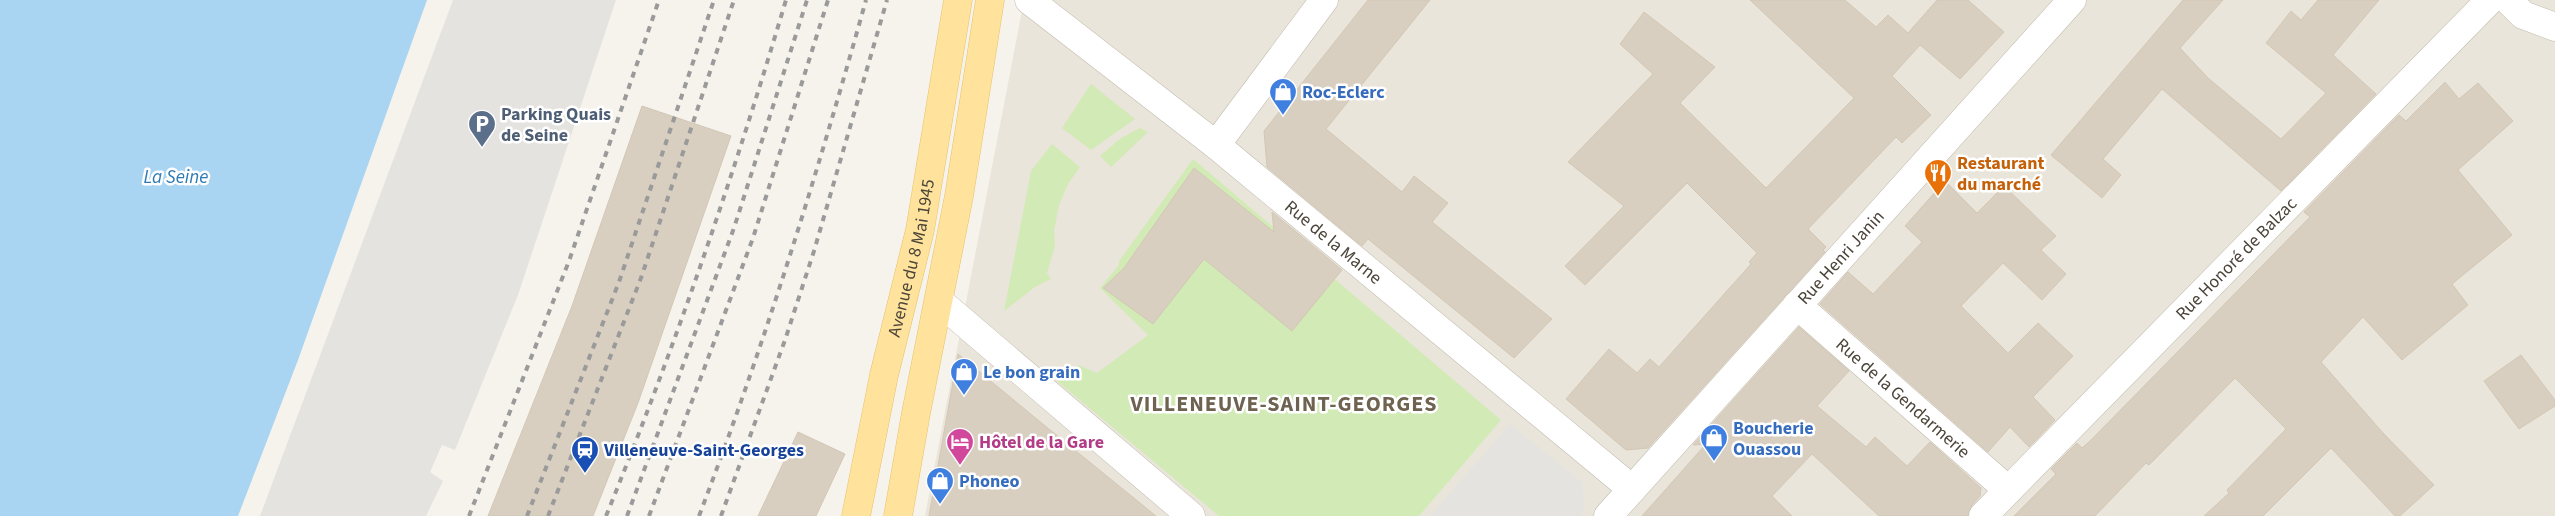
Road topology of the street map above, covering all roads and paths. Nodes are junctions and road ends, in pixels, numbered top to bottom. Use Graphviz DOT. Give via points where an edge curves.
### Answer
graph roads {
  1 [pos="958,0"];
  2 [pos="990,0"];
  3 [pos="1029,0"];
  4 [pos="1324,0"];
  5 [pos="2072,0"];
  6 [pos="2490,0"];
  7 [pos="2508,0"];
  8 [pos="2555,27"];
  9 [pos="1216,145"];
  10 [pos="940,302"];
  11 [pos="1797,305"];
  12 [pos="1632,489"];
  13 [pos="2008,490"];
  14 [pos="856,516"];
  15 [pos="898,516"];
  16 [pos="1191,516"];
  17 [pos="1608,516"];
  18 [pos="1983,516"];
  1 -- 14 [label="main road, Avenue du 8 Mai 1945" via="920,230 884,374"];
  2 -- 10 [label="main road, Avenue du 8 Mai 1945"];
  3 -- 9 [label="street, Rue de la Marne"];
  4 -- 9 [label="street"];
  5 -- 11 [label="street, Rue Henri Janin"];
  6 -- 13 [label="street, Rue Honoré de Balzac"];
  7 -- 8 [label="street" via="2523,15"];
  9 -- 12 [label="street, Rue de la Marne"];
  10 -- 15 [label="main road, Avenue du 8 Mai 1945"];
  10 -- 16 [label="street"];
  11 -- 12 [label="street, Rue Henri Janin"];
  11 -- 13 [label="street, Rue de la Gendarmerie"];
  12 -- 17 [label="street, Rue Henri Janin"];
  13 -- 18 [label="street, Rue Honoré de Balzac"];
}
